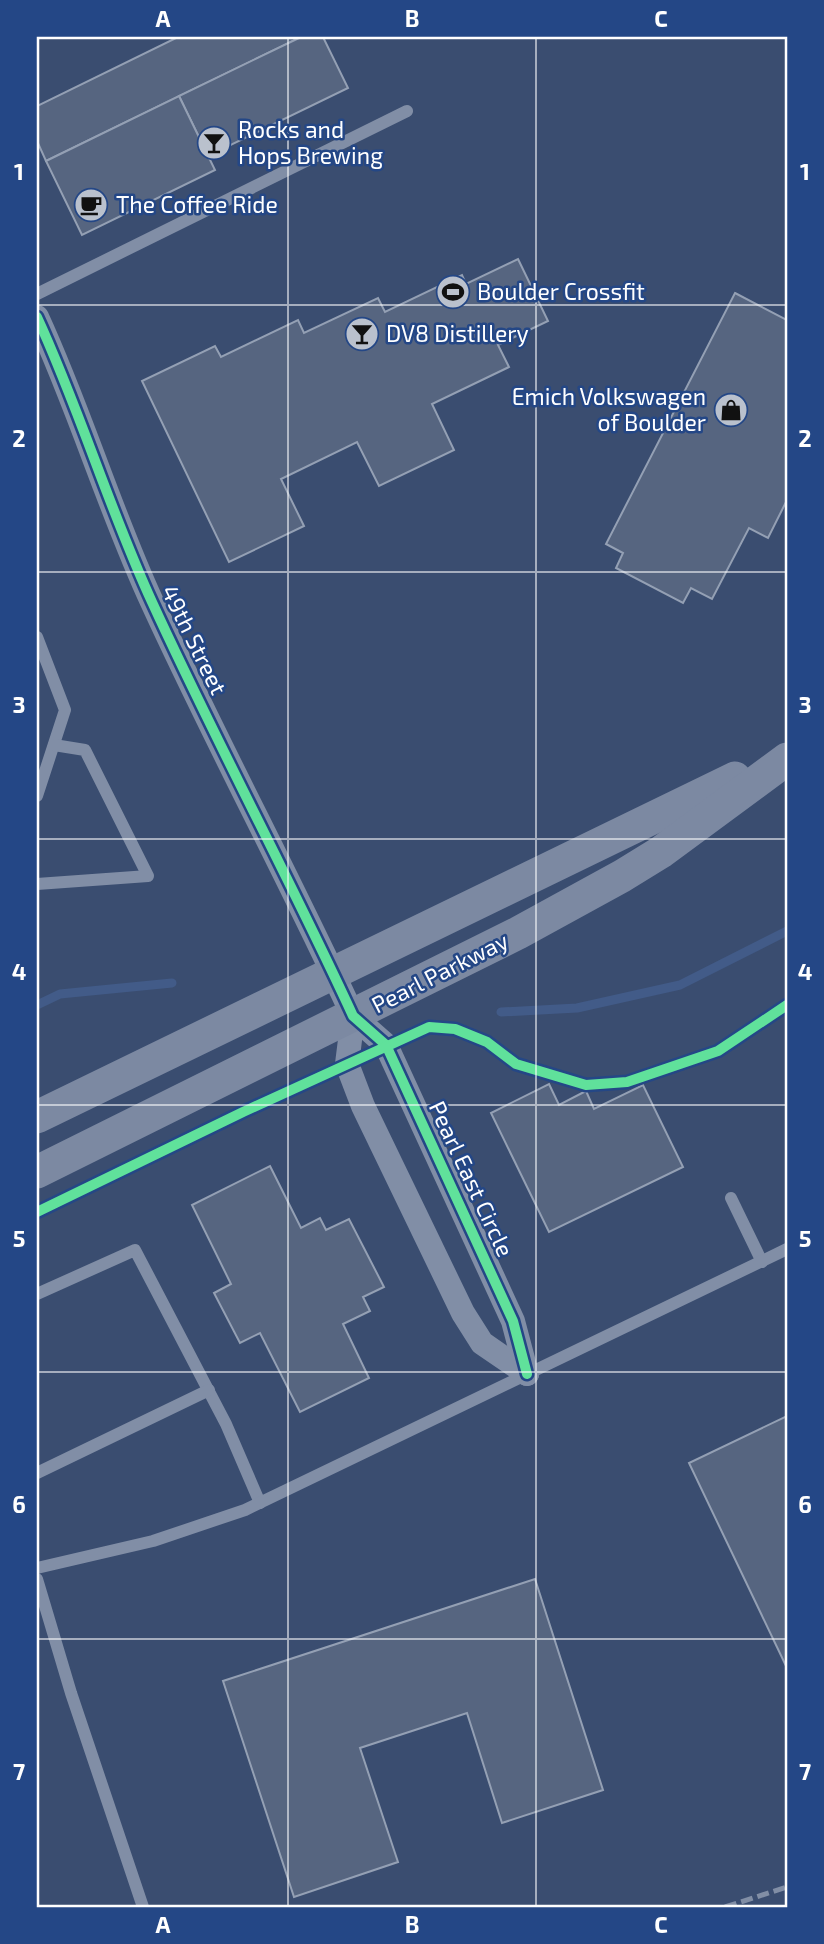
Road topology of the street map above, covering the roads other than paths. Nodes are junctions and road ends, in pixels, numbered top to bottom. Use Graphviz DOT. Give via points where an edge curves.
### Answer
graph roads {
  1 [pos="407,111"];
  2 [pos="37,294"];
  3 [pos="37,317"];
  4 [pos="44,354"];
  5 [pos="37,637"];
  6 [pos="54,745"];
  7 [pos="787,752"];
  8 [pos="787,759"];
  9 [pos="37,796"];
  10 [pos="37,884"];
  11 [pos="333,973"];
  12 [pos="353,1017"];
  13 [pos="37,1117"];
  14 [pos="37,1172"];
  15 [pos="731,1198"];
  16 [pos="787,1249"];
  17 [pos="762,1262"];
  18 [pos="37,1294"];
  19 [pos="527,1374"];
  20 [pos="209,1390"];
  21 [pos="37,1473"];
  22 [pos="260,1503"];
  23 [pos="37,1568"];
  24 [pos="37,1580"];
  25 [pos="143,1907"];
  1 -- 2 [label="lane"];
  3 -- 4 [label="street, 49th Street"];
  4 -- 11 [label="street, 49th Street" via="152,603"];
  5 -- 6 [label="lane" via="65,710"];
  6 -- 9 [label="lane"];
  6 -- 10 [label="lane" via="85,750 148,876"];
  7 -- 11 [label="main road, Pearl Parkway"];
  8 -- 12 [label="main road, Pearl Parkway" via="622,876"];
  11 -- 12 [label="street, 49th Street"];
  11 -- 13 [label="main road, Pearl Parkway"];
  12 -- 14 [label="main road, Pearl Parkway"];
  12 -- 19 [label="street, Pearl East Circle" via="386,1045 513,1321"];
  12 -- 19 [label="street" via="347,1064 463,1312 482,1343"];
  15 -- 17 [label="lane"];
  16 -- 17 [label="lane"];
  17 -- 19 [label="lane"];
  18 -- 20 [label="lane" via="135,1250"];
  19 -- 22 [label="lane"];
  20 -- 21 [label="lane"];
  20 -- 22 [label="lane"];
  22 -- 23 [label="lane" via="153,1541"];
  24 -- 25 [label="lane"];
}
